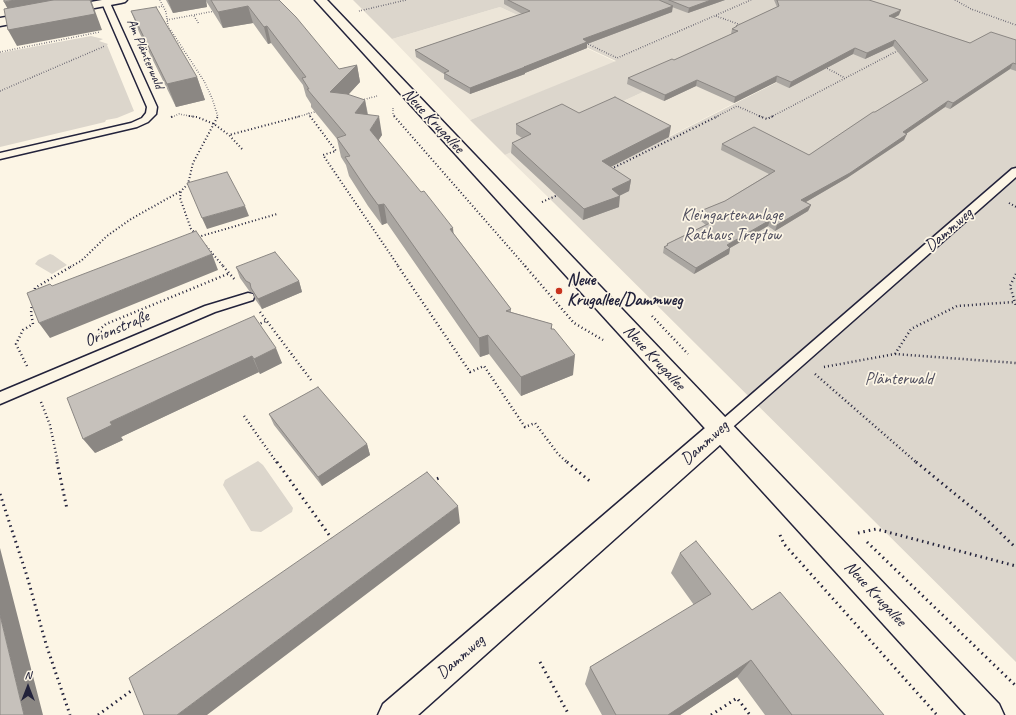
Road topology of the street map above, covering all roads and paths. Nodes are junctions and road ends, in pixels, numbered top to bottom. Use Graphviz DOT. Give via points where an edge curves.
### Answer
graph roads {
  1 [pos="121,0"];
  2 [pos="160,0"];
  3 [pos="321,0"];
  4 [pos="406,0"];
  5 [pos="751,0"];
  6 [pos="955,0"];
  7 [pos="106,3"];
  8 [pos="215,11"];
  9 [pos="360,11"];
  10 [pos="194,15"];
  11 [pos="715,15"];
  12 [pos="161,20"];
  13 [pos="167,20"];
  14 [pos="0,22"];
  15 [pos="199,24"];
  16 [pos="742,25"];
  17 [pos="1016,25"];
  18 [pos="101,32"];
  19 [pos="122,39"];
  20 [pos="583,41"];
  21 [pos="901,49"];
  22 [pos="0,52"];
  23 [pos="820,65"];
  24 [pos="846,78"];
  25 [pos="0,91"];
  26 [pos="377,96"];
  27 [pos="362,100"];
  28 [pos="393,107"];
  29 [pos="324,110"];
  30 [pos="308,113"];
  31 [pos="149,117"];
  32 [pos="214,124"];
  33 [pos="229,135"];
  34 [pos="242,149"];
  35 [pos="0,156"];
  36 [pos="1016,171"];
  37 [pos="606,172"];
  38 [pos="181,191"];
  39 [pos="566,192"];
  40 [pos="542,202"];
  41 [pos="277,214"];
  42 [pos="198,237"];
  43 [pos="230,273"];
  44 [pos="1016,274"];
  45 [pos="34,294"];
  46 [pos="248,297"];
  47 [pos="33,300"];
  48 [pos="1014,302"];
  49 [pos="1016,306"];
  50 [pos="266,321"];
  51 [pos="574,323"];
  52 [pos="252,327"];
  53 [pos="106,353"];
  54 [pos="895,354"];
  55 [pos="1016,363"];
  56 [pos="810,369"];
  57 [pos="782,375"];
  58 [pos="311,380"];
  59 [pos="33,384"];
  60 [pos="0,398"];
  61 [pos="244,416"];
  62 [pos="721,429"];
  63 [pos="439,478"];
  64 [pos="592,483"];
  65 [pos="427,484"];
  66 [pos="0,494"];
  67 [pos="67,509"];
  68 [pos="853,528"];
  69 [pos="778,530"];
  70 [pos="858,533"];
  71 [pos="339,535"];
  72 [pos="332,539"];
  73 [pos="326,544"];
  74 [pos="1016,548"];
  75 [pos="1016,566"];
  76 [pos="540,662"];
  77 [pos="137,686"];
  78 [pos="1016,686"];
  79 [pos="70,715"];
  80 [pos="98,715"];
  81 [pos="394,715"];
  82 [pos="569,715"];
  83 [pos="711,715"];
  84 [pos="750,715"];
  85 [pos="937,715"];
  86 [pos="988,715"];
  1 -- 7 [label="street, Am Plänterwald"];
  2 -- 13 [label="path"];
  3 -- 62 [label="street, Neue Krugallee"];
  4 -- 9 [label="path"];
  5 -- 11 [label="path"];
  6 -- 17 [label="path" via="970,9"];
  7 -- 14 [label="street, Am Plänterwald"];
  7 -- 19 [label="lane, Am Plänterwald"];
  8 -- 10 [label="path"];
  10 -- 13 [label="path"];
  10 -- 15 [label="path"];
  11 -- 16 [label="path"];
  11 -- 20 [label="path" via="617,58"];
  12 -- 13 [label="path"];
  13 -- 32 [label="path" via="168,26 204,81 212,98 218,116"];
  18 -- 22 [label="path"];
  19 -- 25 [label="path"];
  19 -- 31 [label="lane, Am Plänterwald" via="152,107"];
  21 -- 24 [label="path"];
  23 -- 24 [label="path"];
  24 -- 37 [label="path" via="767,120 737,106"];
  26 -- 27 [label="path"];
  28 -- 51 [label="path" via="393,114"];
  29 -- 30 [label="path"];
  30 -- 33 [label="path"];
  30 -- 64 [label="path" via="336,151 323,155 470,372 484,366 525,427 535,422 558,454"];
  31 -- 32 [label="path" via="162,119 179,114 197,117"];
  31 -- 35 [label="lane" via="134,125"];
  32 -- 33 [label="path"];
  32 -- 38 [label="path" via="193,163 188,184"];
  33 -- 34 [label="path"];
  36 -- 57 [label="lane, Dammweg"];
  38 -- 42 [label="path" via="180,198 191,229"];
  38 -- 45 [label="path" via="131,219 81,261 35,288"];
  39 -- 40 [label="path"];
  41 -- 42 [label="path"];
  42 -- 43 [label="path"];
  43 -- 46 [label="path"];
  43 -- 53 [label="path" via="106,324 99,330"];
  44 -- 48 [label="path" via="1010,286"];
  46 -- 50 [label="path"];
  46 -- 53 [label="lane, Orionstraße" via="210,309"];
  47 -- 59 [label="path" via="33,324 23,330 16,344"];
  48 -- 49 [label="path"];
  48 -- 54 [label="path" via="957,306 911,329"];
  50 -- 52 [label="path"];
  50 -- 58 [label="path"];
  53 -- 59 [label="lane, Orionstraße"];
  54 -- 55 [label="path"];
  54 -- 56 [label="path"];
  56 -- 57 [label="path"];
  56 -- 74 [label="path" via="987,520"];
  57 -- 62 [label="lane, Dammweg"];
  59 -- 60 [label="lane, Orionstraße"];
  59 -- 67 [label="path" via="50,425"];
  61 -- 72 [label="path"];
  62 -- 81 [label="street, Dammweg"];
  62 -- 86 [label="street, Neue Krugallee"];
  63 -- 65 [label="path"];
  66 -- 79 [label="path"];
  68 -- 70 [label="path"];
  69 -- 85 [label="path" via="784,544"];
  70 -- 75 [label="path" via="876,529"];
  70 -- 78 [label="path"];
  71 -- 72 [label="path"];
  72 -- 73 [label="path"];
  76 -- 82 [label="path"];
  77 -- 80 [label="path"];
  83 -- 84 [label="path" via="737,698"];
}
